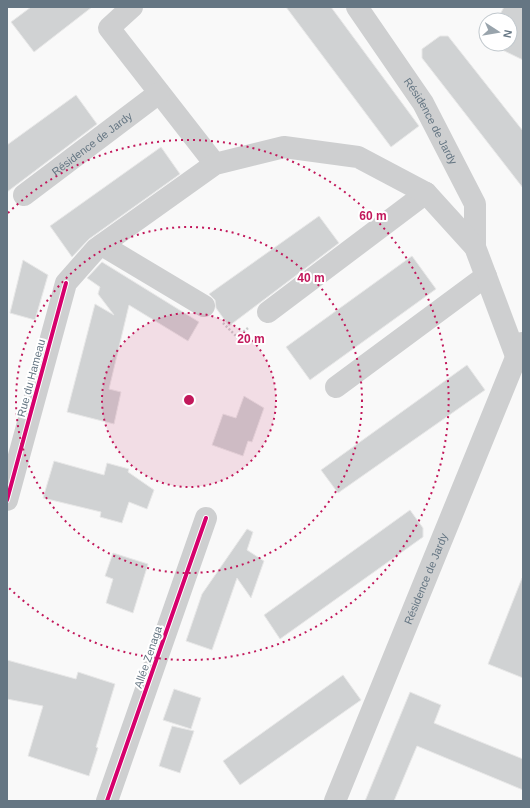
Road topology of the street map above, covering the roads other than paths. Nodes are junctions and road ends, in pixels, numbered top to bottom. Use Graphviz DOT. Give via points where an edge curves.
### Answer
graph roads {
  1 [pos="132,7"];
  2 [pos="356,7"];
  3 [pos="160,93"];
  4 [pos="215,164"];
  5 [pos="426,193"];
  6 [pos="24,195"];
  7 [pos="102,245"];
  8 [pos="475,247"];
  9 [pos="486,276"];
  10 [pos="66,283"];
  11 [pos="204,306"];
  12 [pos="268,312"];
  13 [pos="520,348"];
  14 [pos="336,387"];
  15 [pos="10,479"];
  16 [pos="7,500"];
  17 [pos="206,518"];
  18 [pos="107,801"];
  19 [pos="335,801"];
  1 -- 3 [label="street" via="109,28"];
  2 -- 8 [label="street, Résidence de Jardy" via="423,103 475,204"];
  3 -- 4 [label="street"];
  3 -- 6 [label="street, Résidence de Jardy"];
  4 -- 5 [label="street, Résidence de Jardy" via="284,147 358,156"];
  4 -- 7 [label="street, Résidence de Jardy"];
  5 -- 8 [label="street, Résidence de Jardy"];
  5 -- 12 [label="street"];
  7 -- 10 [label="street, Résidence de Jardy"];
  7 -- 11 [label="street"];
  8 -- 9 [label="street, Résidence de Jardy"];
  9 -- 13 [label="street, Résidence de Jardy"];
  9 -- 14 [label="street"];
  10 -- 15 [label="street, Rue du Hameau"];
  13 -- 19 [label="street, Résidence de Jardy"];
  15 -- 16 [label="street, Rue du Hameau"];
  17 -- 18 [label="street, Allée Zenaga"];
}
